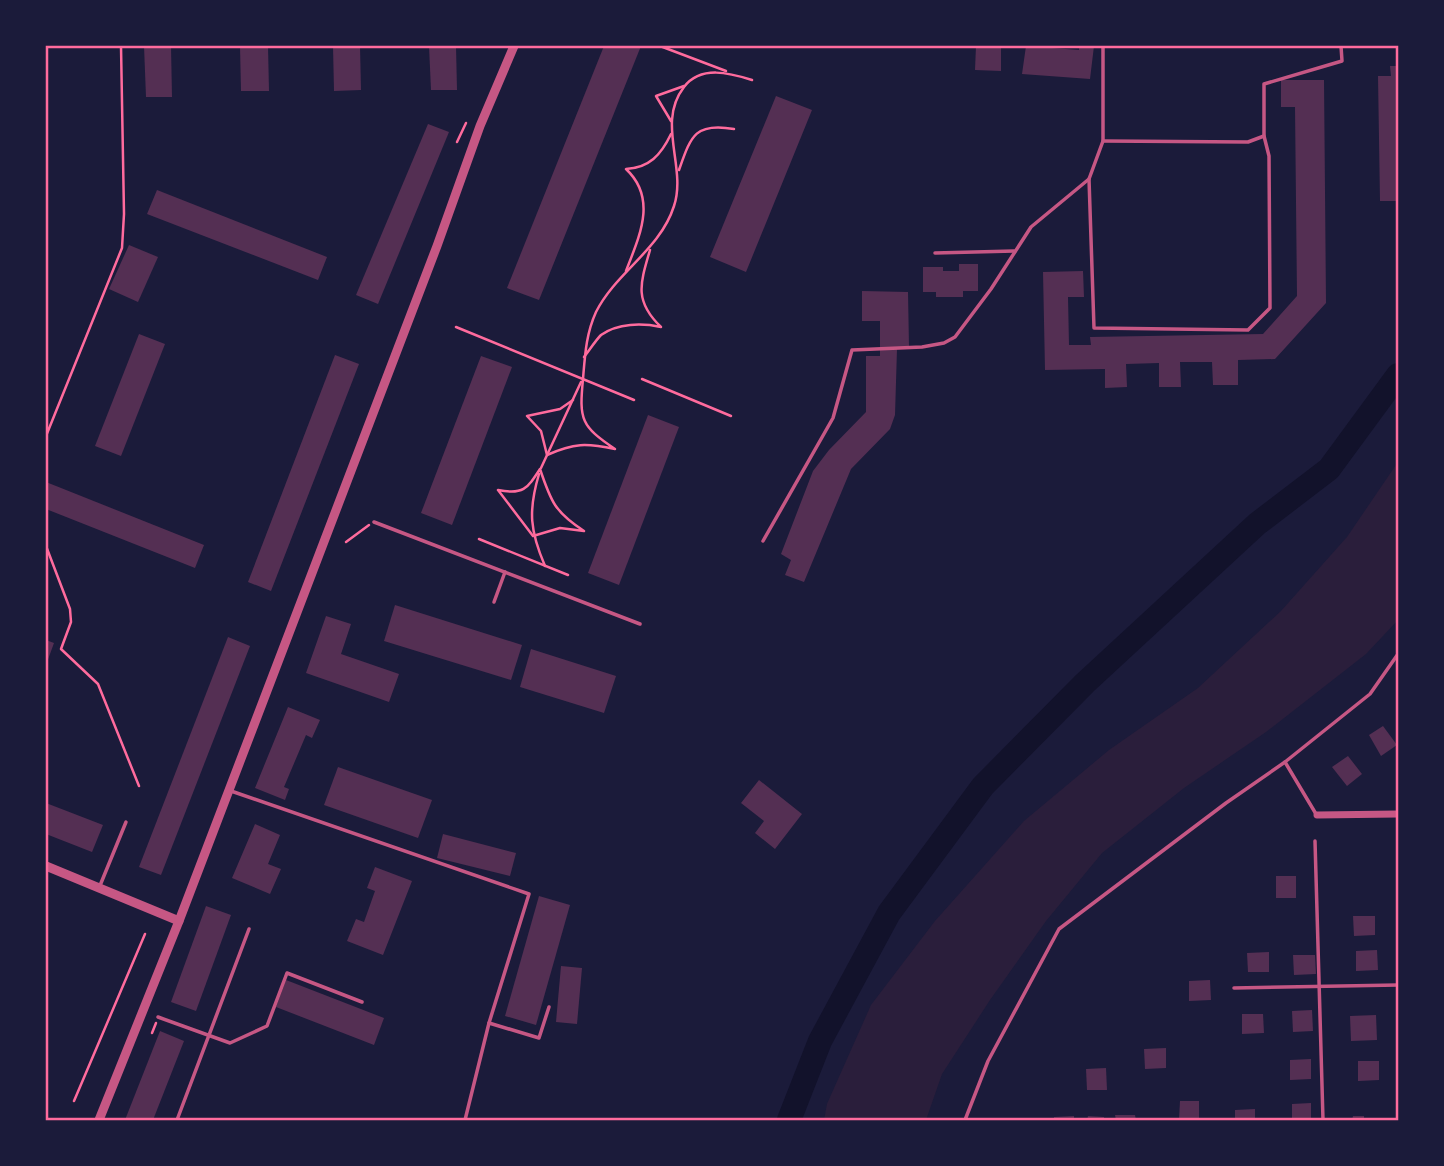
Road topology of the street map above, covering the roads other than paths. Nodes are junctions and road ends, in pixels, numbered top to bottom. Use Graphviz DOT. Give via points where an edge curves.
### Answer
graph roads {
  1 [pos="514,46"];
  2 [pos="1103,46"];
  3 [pos="1341,46"];
  4 [pos="1264,136"];
  5 [pos="1103,141"];
  6 [pos="1089,179"];
  7 [pos="1014,251"];
  8 [pos="935,253"];
  9 [pos="374,522"];
  10 [pos="763,541"];
  11 [pos="505,572"];
  12 [pos="494,602"];
  13 [pos="640,624"];
  14 [pos="1398,654"];
  15 [pos="1285,762"];
  16 [pos="229,790"];
  17 [pos="1317,814"];
  18 [pos="1398,814"];
  19 [pos="126,822"];
  20 [pos="1315,841"];
  21 [pos="46,866"];
  22 [pos="99,888"];
  23 [pos="180,920"];
  24 [pos="249,929"];
  25 [pos="1398,985"];
  26 [pos="1320,987"];
  27 [pos="1234,988"];
  28 [pos="362,1002"];
  29 [pos="549,1007"];
  30 [pos="158,1017"];
  31 [pos="489,1023"];
  32 [pos="210,1036"];
  33 [pos="99,1121"];
  34 [pos="177,1121"];
  35 [pos="465,1121"];
  36 [pos="965,1121"];
  37 [pos="1323,1121"];
  1 -- 16 [label="street"];
  2 -- 5 [label="lane"];
  3 -- 4 [label="lane" via="1342,61 1264,83"];
  4 -- 5 [label="lane" via="1248,142"];
  4 -- 6 [label="lane" via="1269,156 1270,308 1248,330 1094,328"];
  5 -- 6 [label="lane"];
  6 -- 7 [label="lane" via="1031,227"];
  7 -- 8 [label="lane"];
  7 -- 10 [label="lane" via="955,337 922,347 852,351 833,418"];
  9 -- 11 [label="lane"];
  11 -- 12 [label="lane"];
  11 -- 13 [label="lane"];
  14 -- 15 [label="lane" via="1370,694"];
  15 -- 17 [label="lane"];
  15 -- 36 [label="lane" via="1059,929 988,1061"];
  16 -- 23 [label="street"];
  16 -- 31 [label="lane" via="529,894"];
  17 -- 18 [label="street"];
  19 -- 22 [label="lane"];
  20 -- 26 [label="lane"];
  21 -- 22 [label="street"];
  22 -- 23 [label="street"];
  23 -- 33 [label="street"];
  24 -- 32 [label="lane"];
  25 -- 26 [label="lane"];
  26 -- 27 [label="lane"];
  26 -- 37 [label="lane"];
  28 -- 32 [label="lane" via="287,972 267,1026 230,1043"];
  29 -- 31 [label="lane" via="539,1038"];
  30 -- 32 [label="lane"];
  31 -- 35 [label="lane"];
  32 -- 34 [label="lane"];
}
